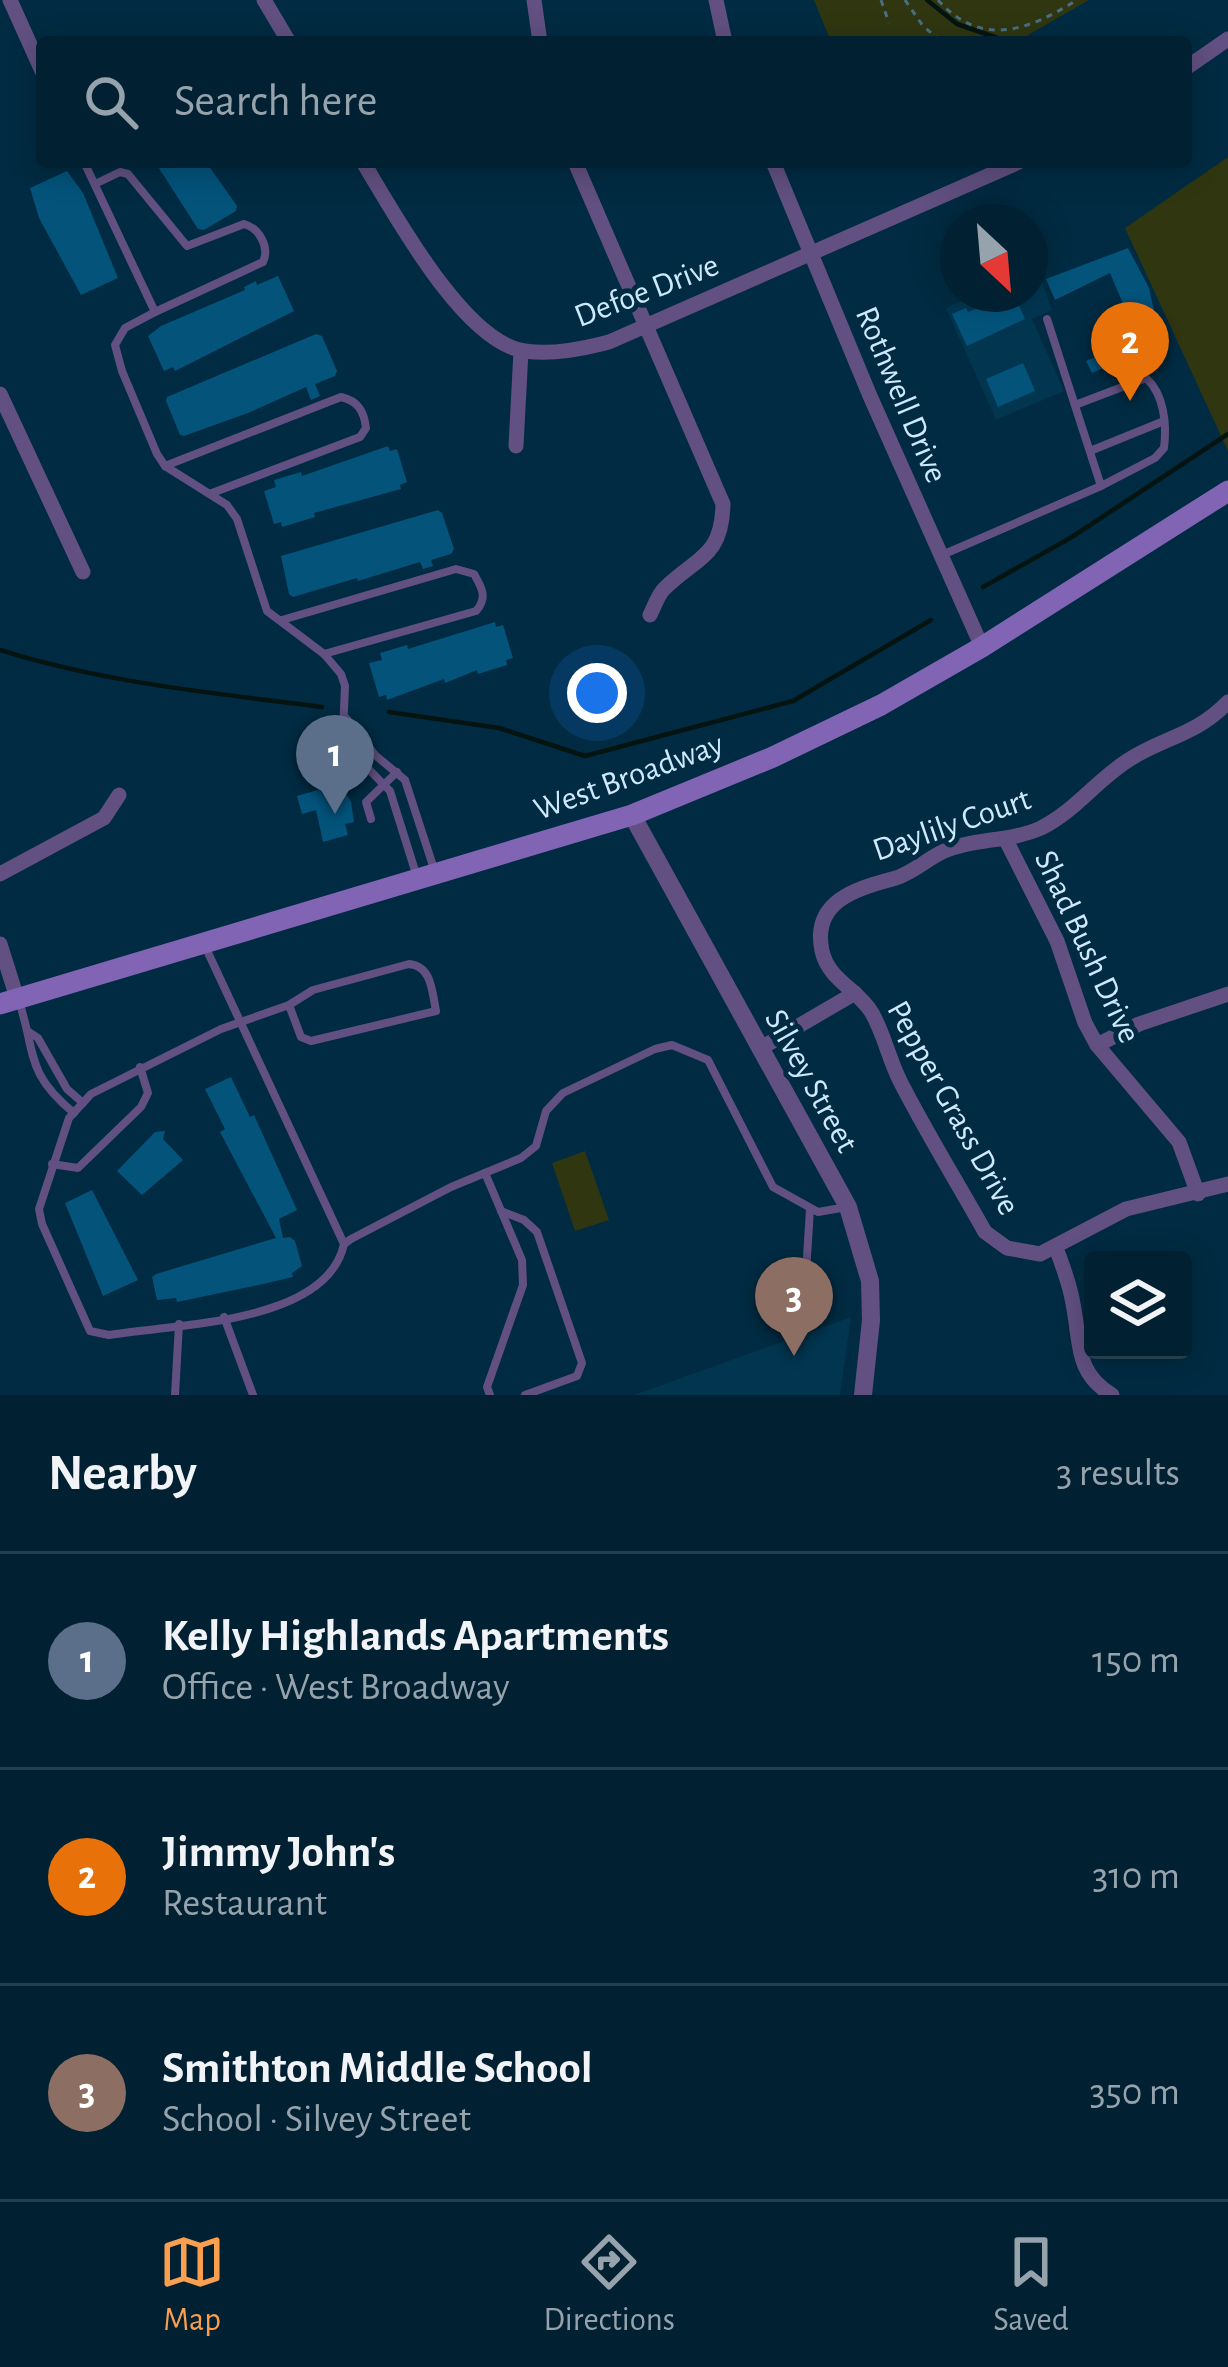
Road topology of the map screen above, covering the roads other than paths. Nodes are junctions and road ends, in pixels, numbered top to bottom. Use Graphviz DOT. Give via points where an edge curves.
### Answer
graph roads {
  1 [pos="10,0"];
  2 [pos="264,0"];
  3 [pos="534,0"];
  4 [pos="716,0"];
  5 [pos="285,36"];
  6 [pos="539,36"];
  7 [pos="724,36"];
  8 [pos="1228,39"];
  9 [pos="36,58"];
  10 [pos="1192,64"];
  11 [pos="87,168"];
  12 [pos="367,168"];
  13 [pos="578,168"];
  14 [pos="775,168"];
  15 [pos="1005,168"];
  16 [pos="94,184"];
  17 [pos="811,254"];
  18 [pos="155,312"];
  19 [pos="1048,319"];
  20 [pos="646,325"];
  21 [pos="521,351"];
  22 [pos="0,394"];
  23 [pos="1075,405"];
  24 [pos="1164,421"];
  25 [pos="516,446"];
  26 [pos="1090,452"];
  27 [pos="166,466"];
  28 [pos="1101,486"];
  29 [pos="1228,491"];
  30 [pos="211,494"];
  31 [pos="940,556"];
  32 [pos="83,572"];
  33 [pos="650,615"];
  34 [pos="282,620"];
  35 [pos="982,647"];
  36 [pos="324,654"];
  37 [pos="1228,702"];
  38 [pos="345,718"];
  39 [pos="397,772"];
  40 [pos="384,784"];
  41 [pos="119,795"];
  42 [pos="632,815"];
  43 [pos="371,819"];
  44 [pos="1006,840"];
  45 [pos="0,874"];
  46 [pos="426,876"];
  47 [pos="821,931"];
  48 [pos="203,942"];
  49 [pos="0,944"];
  50 [pos="855,993"];
  51 [pos="1228,994"];
  52 [pos="9,1001"];
  53 [pos="289,1005"];
  54 [pos="239,1020"];
  55 [pos="29,1032"];
  56 [pos="1096,1045"];
  57 [pos="761,1048"];
  58 [pos="140,1067"];
  59 [pos="83,1103"];
  60 [pos="74,1113"];
  61 [pos="52,1164"];
  62 [pos="484,1173"];
  63 [pos="1228,1184"];
  64 [pos="1198,1194"];
  65 [pos="848,1207"];
  66 [pos="810,1209"];
  67 [pos="501,1211"];
  68 [pos="344,1244"];
  69 [pos="1056,1249"];
  70 [pos="804,1306"];
  71 [pos="224,1318"];
  72 [pos="179,1324"];
  73 [pos="175,1395"];
  74 [pos="253,1395"];
  75 [pos="490,1395"];
  76 [pos="525,1395"];
  77 [pos="863,1395"];
  78 [pos="1112,1395"];
  1 -- 9 [label="street"];
  2 -- 5 [label="street"];
  3 -- 6 [label="street"];
  4 -- 7 [label="street"];
  8 -- 10 [label="street"];
  11 -- 16 [label="lane"];
  12 -- 21 [label="street" via="452,298 478,328"];
  13 -- 20 [label="street"];
  14 -- 17 [label="street, Rothwell Drive"];
  15 -- 17 [label="street, Defoe Drive"];
  16 -- 18 [label="lane"];
  16 -- 18 [label="lane" via="128,174 187,246 244,224 266,248 263,262"];
  17 -- 20 [label="street, Defoe Drive"];
  17 -- 31 [label="street, Rothwell Drive"];
  18 -- 27 [label="lane" via="125,328 115,345"];
  19 -- 23 [label="lane"];
  20 -- 21 [label="street, Defoe Drive" via="578,350"];
  20 -- 33 [label="street" via="723,504 712,549 662,590"];
  21 -- 25 [label="street"];
  22 -- 32 [label="street"];
  23 -- 24 [label="lane" via="1146,378"];
  23 -- 26 [label="lane"];
  24 -- 26 [label="lane"];
  24 -- 28 [label="lane" via="1156,458"];
  26 -- 28 [label="lane"];
  27 -- 30 [label="lane"];
  27 -- 30 [label="lane" via="341,397 361,410 360,437"];
  28 -- 31 [label="lane"];
  29 -- 35 [label="main road, West Broadway"];
  30 -- 34 [label="lane" via="237,518 267,611"];
  31 -- 35 [label="street, Rothwell Drive"];
  34 -- 36 [label="lane"];
  34 -- 36 [label="lane" via="456,569 474,574 483,591 476,611"];
  35 -- 42 [label="main road, West Broadway" via="863,714"];
  36 -- 38 [label="lane" via="345,686"];
  37 -- 44 [label="street, Daylily Court" via="1199,727 1130,759 1073,808"];
  38 -- 39 [label="lane"];
  38 -- 40 [label="lane" via="347,748"];
  39 -- 40 [label="lane"];
  39 -- 46 [label="lane" via="411,794"];
  40 -- 43 [label="lane" via="366,802"];
  40 -- 46 [label="lane"];
  41 -- 45 [label="street" via="104,818"];
  42 -- 46 [label="main road, West Broadway"];
  42 -- 57 [label="street, Silvey Street"];
  44 -- 47 [label="street, Daylily Court" via="946,850 911,872 855,888"];
  44 -- 56 [label="street, Shad Bush Drive" via="1058,941"];
  46 -- 48 [label="main road, West Broadway"];
  47 -- 50 [label="street, Pepper Grass Drive" via="834,976"];
  48 -- 52 [label="main road, West Broadway"];
  48 -- 54 [label="lane"];
  49 -- 52 [label="street"];
  50 -- 57 [label="street"];
  50 -- 69 [label="street, Pepper Grass Drive" via="985,1232 1007,1248"];
  51 -- 56 [label="street"];
  52 -- 55 [label="lane"];
  53 -- 53 [label="lane" via="314,990 409,964 427,973 436,1011 311,1041 301,1037"];
  53 -- 54 [label="lane"];
  54 -- 58 [label="lane"];
  54 -- 68 [label="lane"];
  55 -- 59 [label="lane"];
  55 -- 60 [label="lane" via="26,1045 43,1082"];
  56 -- 64 [label="street, Shad Bush Drive" via="1179,1142"];
  57 -- 65 [label="street, Silvey Street"];
  58 -- 59 [label="lane"];
  58 -- 61 [label="lane" via="148,1093 141,1107 78,1168"];
  59 -- 60 [label="lane"];
  60 -- 61 [label="lane"];
  61 -- 72 [label="lane" via="42,1224 91,1331"];
  62 -- 66 [label="lane" via="536,1146 562,1094 672,1045 708,1060 773,1187"];
  62 -- 67 [label="lane"];
  62 -- 68 [label="lane"];
  63 -- 64 [label="street"];
  64 -- 69 [label="street" via="1126,1209"];
  65 -- 66 [label="lane"];
  65 -- 77 [label="street, Silvey Street" via="870,1281"];
  66 -- 70 [label="lane"];
  67 -- 75 [label="lane" via="522,1260 523,1285"];
  67 -- 76 [label="lane" via="536,1232 582,1363 577,1376"];
  68 -- 71 [label="lane" via="340,1262 311,1292"];
  69 -- 78 [label="street" via="1080,1361"];
  71 -- 72 [label="lane"];
  71 -- 74 [label="lane"];
  72 -- 73 [label="lane"];
}
